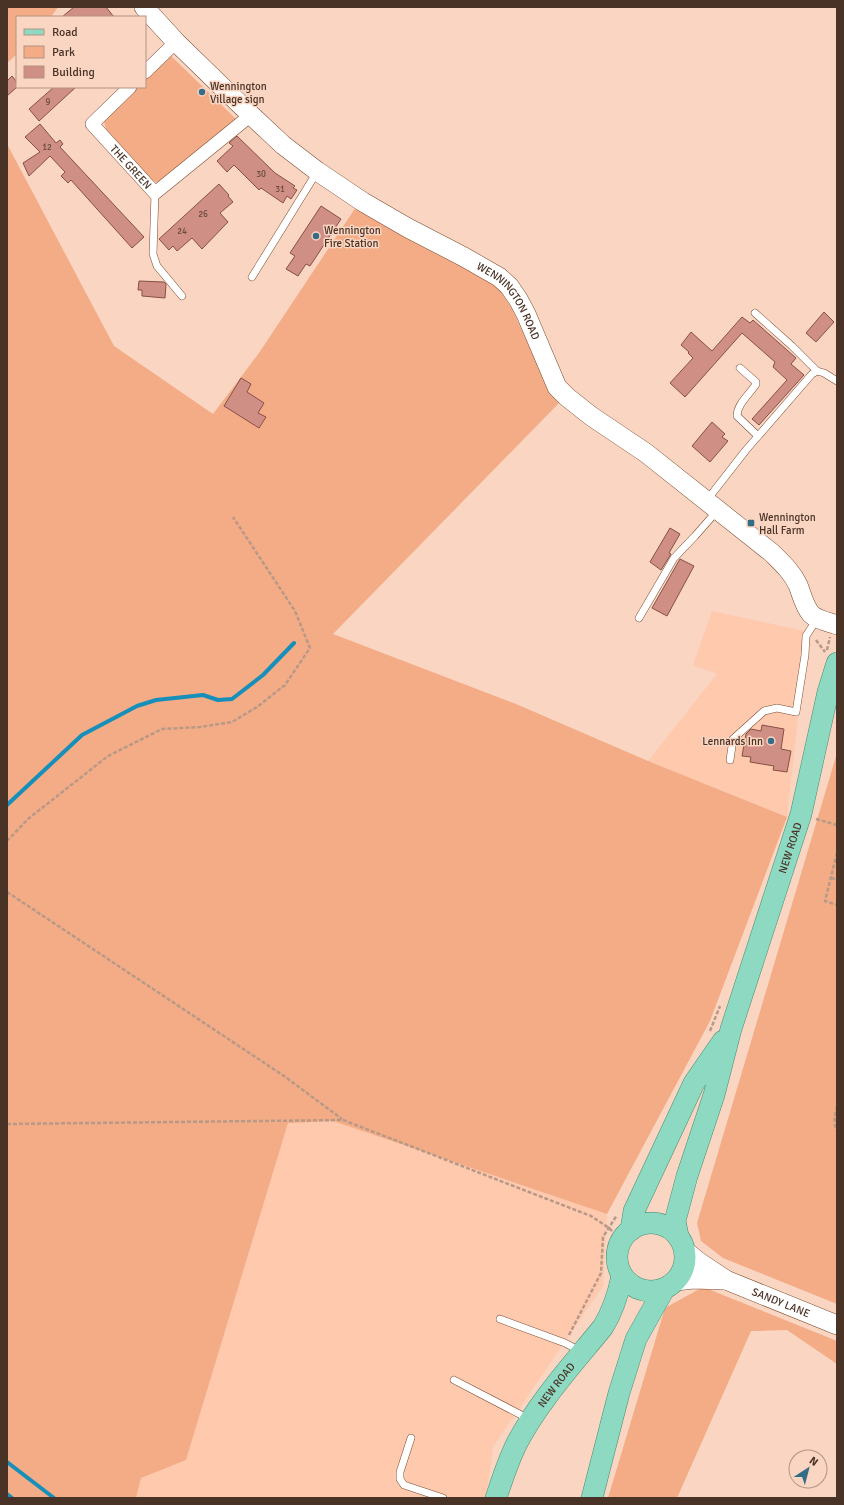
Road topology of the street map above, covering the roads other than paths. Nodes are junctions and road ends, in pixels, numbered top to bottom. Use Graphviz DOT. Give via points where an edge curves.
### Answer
graph roads {
  1 [pos="144,7"];
  2 [pos="176,42"];
  3 [pos="146,71"];
  4 [pos="129,88"];
  5 [pos="251,115"];
  6 [pos="318,171"];
  7 [pos="155,193"];
  8 [pos="252,277"];
  9 [pos="182,296"];
  10 [pos="755,313"];
  11 [pos="740,368"];
  12 [pos="817,370"];
  13 [pos="837,381"];
  14 [pos="758,436"];
  15 [pos="713,505"];
  16 [pos="639,618"];
  17 [pos="813,625"];
  18 [pos="834,631"];
  19 [pos="831,656"];
  20 [pos="832,693"];
  21 [pos="730,760"];
  22 [pos="731,1029"];
  23 [pos="620,1232"];
  24 [pos="681,1243"];
  25 [pos="622,1276"];
  26 [pos="726,1280"];
  27 [pos="670,1285"];
  28 [pos="500,1319"];
  29 [pos="837,1325"];
  30 [pos="582,1352"];
  31 [pos="454,1380"];
  32 [pos="530,1420"];
  33 [pos="411,1438"];
  34 [pos="443,1498"];
  35 [pos="496,1498"];
  36 [pos="592,1498"];
  1 -- 2 [label="main road, WENNINGTON ROAD"];
  2 -- 3 [label="street"];
  2 -- 5 [label="main road, WENNINGTON ROAD"];
  4 -- 7 [label="street, THE GREEN" via="92,124"];
  5 -- 6 [label="main road, WENNINGTON ROAD" via="283,145"];
  5 -- 7 [label="street, THE GREEN"];
  6 -- 8 [label="lane"];
  6 -- 15 [label="main road, WENNINGTON ROAD" via="363,202 499,277 509,286 523,309 558,387 567,397"];
  7 -- 9 [label="lane" via="153,254 157,266"];
  10 -- 12 [label="lane"];
  11 -- 14 [label="lane" via="756,384 737,411 737,416"];
  12 -- 13 [label="lane"];
  12 -- 14 [label="lane"];
  14 -- 15 [label="lane"];
  15 -- 16 [label="lane" via="696,536 674,558"];
  15 -- 17 [label="main road, WENNINGTON ROAD" via="788,568 811,615"];
  17 -- 18 [label="main road"];
  17 -- 21 [label="lane" via="806,636 796,712 777,708 764,711 732,739"];
  19 -- 20 [label="main road, NEW ROAD"];
  20 -- 22 [label="main road, NEW ROAD" via="801,814"];
  22 -- 23 [label="main road, NEW ROAD" via="694,1083 634,1211"];
  22 -- 24 [label="main road, NEW ROAD" via="676,1221"];
  23 -- 24 [label="main road" via="640,1225 656,1224 670,1229"];
  23 -- 25 [label="main road" via="616,1258"];
  24 -- 26 [label="main road, SANDY LANE" via="699,1262"];
  24 -- 27 [label="main road" via="685,1261 682,1272"];
  25 -- 27 [label="main road" via="630,1285 641,1290 652,1292"];
  25 -- 30 [label="main road, NEW ROAD" via="618,1298 610,1315"];
  26 -- 27 [label="main road, SANDY LANE" via="693,1279"];
  26 -- 29 [label="main road, SANDY LANE"];
  27 -- 36 [label="main road" via="636,1339"];
  28 -- 30 [label="lane" via="565,1343"];
  30 -- 32 [label="main road, NEW ROAD"];
  31 -- 32 [label="lane"];
  32 -- 35 [label="main road, NEW ROAD" via="504,1473"];
  33 -- 34 [label="lane" via="400,1479 404,1485"];
}
